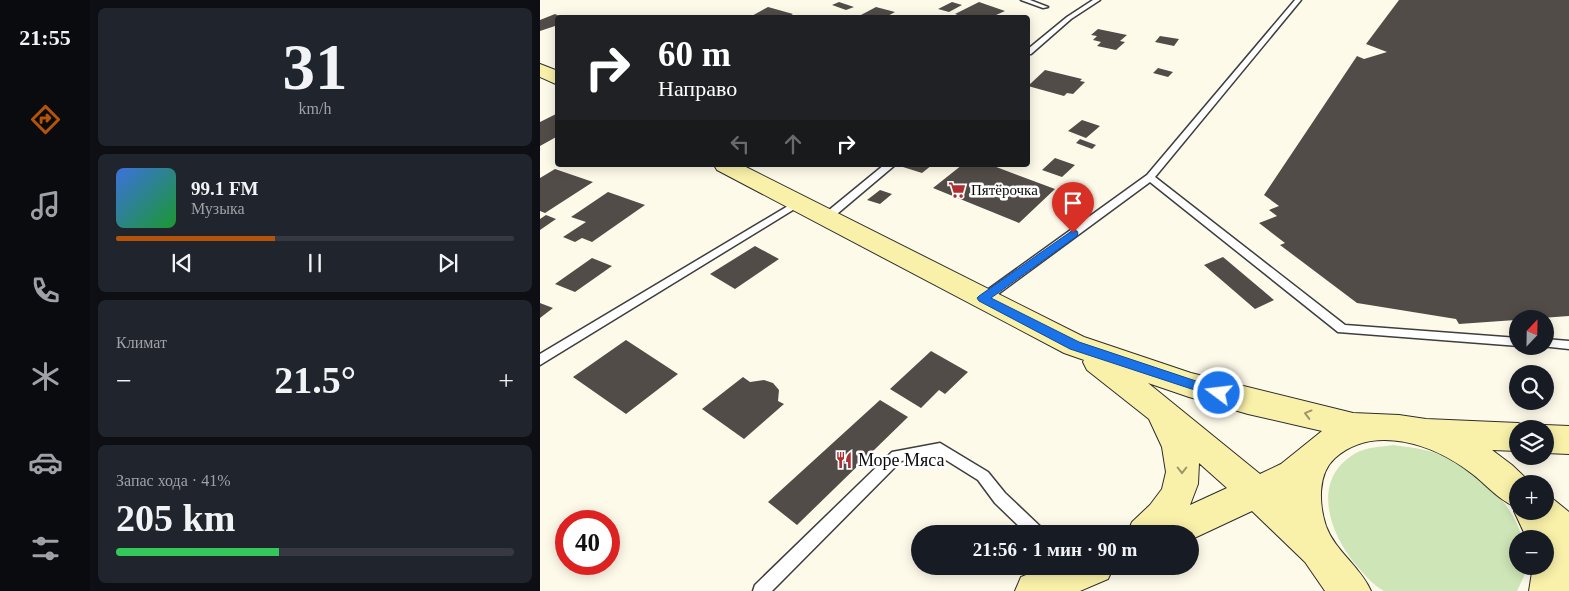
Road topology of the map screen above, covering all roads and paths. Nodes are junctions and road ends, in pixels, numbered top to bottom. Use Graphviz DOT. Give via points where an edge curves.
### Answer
graph roads {
  1 [pos="1024,0"];
  2 [pos="1096,0"];
  3 [pos="1298,0"];
  4 [pos="1045,7"];
  5 [pos="1030,50"];
  6 [pos="540,70"];
  7 [pos="555,78"];
  8 [pos="729,167"];
  9 [pos="888,167"];
  10 [pos="1150,178"];
  11 [pos="798,203"];
  12 [pos="827,217"];
  13 [pos="983,298"];
  14 [pos="1509,341"];
  15 [pos="1554,344"];
  16 [pos="1569,345"];
  17 [pos="1074,346"];
  18 [pos="540,360"];
  19 [pos="1160,409"];
  20 [pos="1373,427"];
  21 [pos="1426,433"];
  22 [pos="1509,437"];
  23 [pos="1554,439"];
  24 [pos="1569,440"];
  25 [pos="1325,446"];
  26 [pos="1509,483"];
  27 [pos="1255,491"];
  28 [pos="1537,520"];
  29 [pos="1551,520"];
  30 [pos="1028,525"];
  31 [pos="1156,525"];
  32 [pos="1184,525"];
  33 [pos="1569,535"];
  34 [pos="1318,549"];
  35 [pos="1072,575"];
  36 [pos="1569,576"];
  37 [pos="761,591"];
  38 [pos="1035,591"];
  39 [pos="1351,591"];
  40 [pos="1549,591"];
  41 [pos="1555,591"];
  1 -- 4 [label="lane"];
  2 -- 5 [label="lane"];
  3 -- 10 [label="lane"];
  6 -- 7 [label="street"];
  8 -- 11 [label="street"];
  9 -- 12 [label="lane"];
  10 -- 13 [label="lane"];
  10 -- 14 [label="lane" via="1342,329"];
  11 -- 12 [label="street"];
  11 -- 18 [label="lane"];
  12 -- 13 [label="street"];
  13 -- 17 [label="street"];
  15 -- 16 [label="lane"];
  17 -- 19 [label="street"];
  20 -- 17 [label="street, one-way" via="1353,426 1248,401 1189,385"];
  19 -- 27 [label="street"];
  19 -- 31 [label="street, one-way" via="1180,448 1183,473 1177,498"];
  20 -- 21 [label="street"];
  20 -- 25 [label="street" via="1354,431"];
  21 -- 22 [label="street"];
  21 -- 26 [label="street" via="1460,446 1492,467"];
  23 -- 24 [label="street"];
  25 -- 27 [label="street" via="1294,475"];
  25 -- 34 [label="street" via="1307,473 1304,490 1304,509"];
  27 -- 32 [label="street"];
  27 -- 34 [label="street"];
  28 -- 40 [label="street" via="1549,548 1552,567"];
  29 -- 33 [label="street"];
  30 -- 37 [label="lane" via="982,476 940,449 897,456"];
  34 -- 39 [label="street" via="1331,570"];
  35 -- 38 [label="street"];
  36 -- 41 [label="street"];
}
